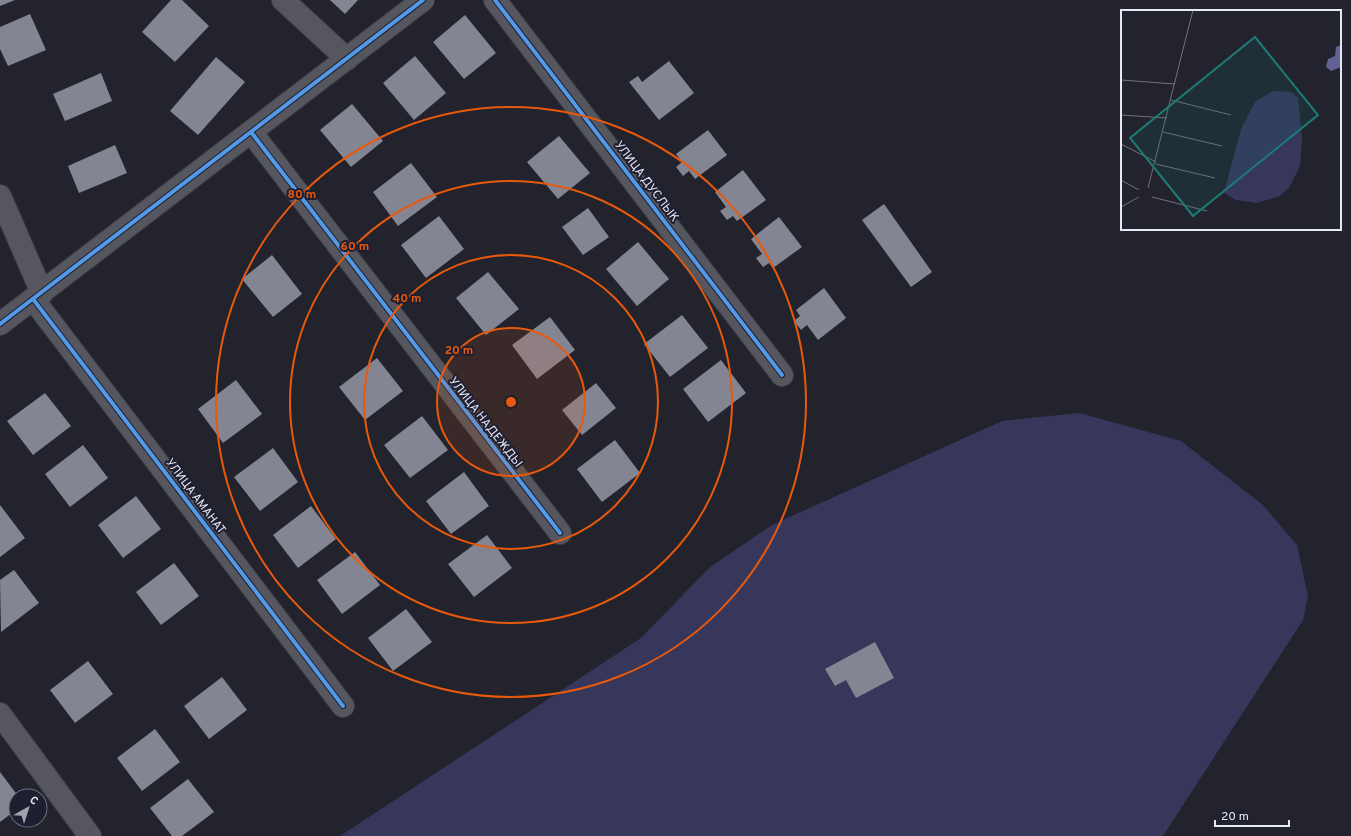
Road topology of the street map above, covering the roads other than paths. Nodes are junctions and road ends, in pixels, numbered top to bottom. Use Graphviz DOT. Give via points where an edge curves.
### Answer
graph roads {
  1 [pos="283,0"];
  2 [pos="423,0"];
  3 [pos="495,0"];
  4 [pos="347,58"];
  5 [pos="251,132"];
  6 [pos="0,196"];
  7 [pos="38,296"];
  8 [pos="0,324"];
  9 [pos="782,375"];
  10 [pos="560,533"];
  11 [pos="343,706"];
  12 [pos="0,714"];
  13 [pos="90,836"];
  1 -- 4 [label="street"];
  2 -- 4 [label="street"];
  3 -- 9 [label="street, УЛИЦА ДУСЛЫК"];
  4 -- 5 [label="street"];
  5 -- 7 [label="street"];
  5 -- 10 [label="street, УЛИЦА НАДЕЖДЫ"];
  6 -- 7 [label="street, УЛИЦА АМАНАТ"];
  7 -- 8 [label="street"];
  7 -- 11 [label="street, УЛИЦА АМАНАТ"];
  12 -- 13 [label="street"];
}
